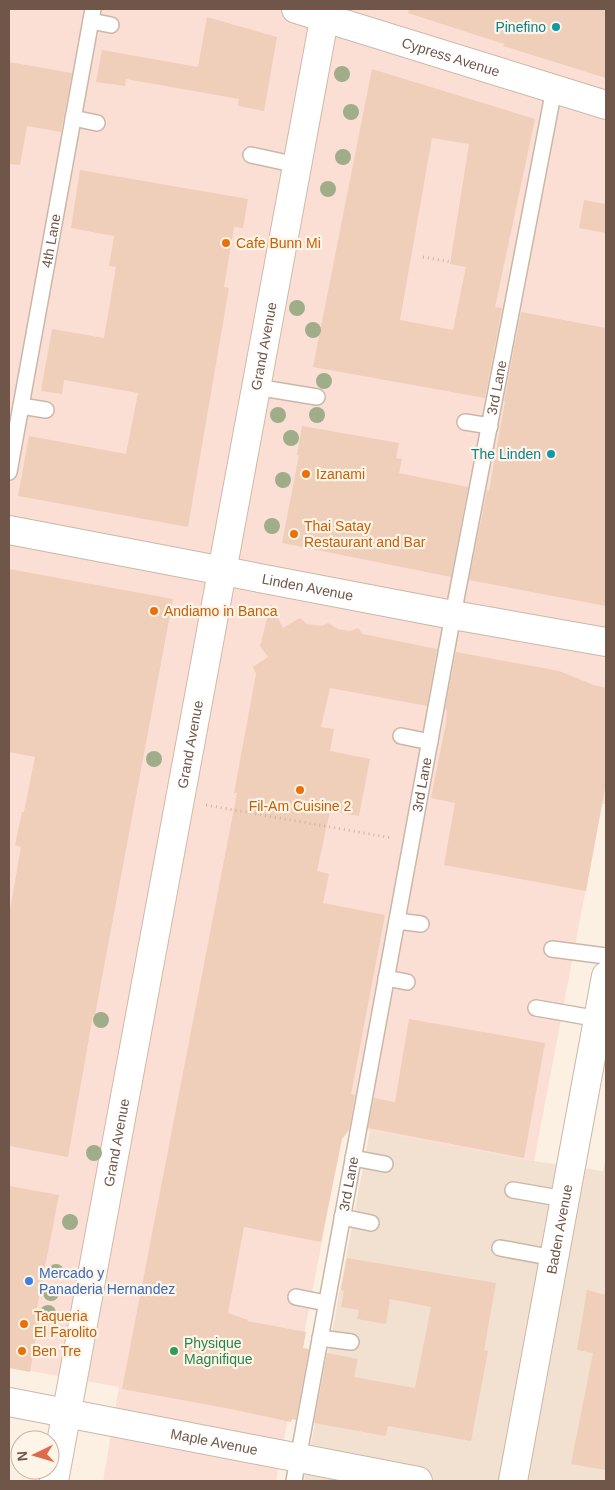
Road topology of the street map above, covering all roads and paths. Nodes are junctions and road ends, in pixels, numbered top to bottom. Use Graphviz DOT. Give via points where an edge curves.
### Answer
graph roads {
  1 [pos="296,9"];
  2 [pos="325,13"];
  3 [pos="92,15"];
  4 [pos="111,25"];
  5 [pos="554,89"];
  6 [pos="606,105"];
  7 [pos="73,118"];
  8 [pos="97,123"];
  9 [pos="251,155"];
  10 [pos="297,165"];
  11 [pos="424,257"];
  12 [pos="450,262"];
  13 [pos="256,387"];
  14 [pos="318,397"];
  15 [pos="21,406"];
  16 [pos="46,410"];
  17 [pos="465,422"];
  18 [pos="490,426"];
  19 [pos="9,472"];
  20 [pos="9,530"];
  21 [pos="223,570"];
  22 [pos="453,615"];
  23 [pos="606,642"];
  24 [pos="401,736"];
  25 [pos="430,742"];
  26 [pos="180,800"];
  27 [pos="412,841"];
  28 [pos="397,921"];
  29 [pos="421,924"];
  30 [pos="552,949"];
  31 [pos="606,956"];
  32 [pos="606,976"];
  33 [pos="386,978"];
  34 [pos="407,982"];
  35 [pos="536,1008"];
  36 [pos="598,1019"];
  37 [pos="354,1158"];
  38 [pos="386,1164"];
  39 [pos="514,1190"];
  40 [pos="565,1199"];
  41 [pos="342,1218"];
  42 [pos="371,1223"];
  43 [pos="500,1248"];
  44 [pos="554,1258"];
  45 [pos="296,1297"];
  46 [pos="326,1303"];
  47 [pos="320,1338"];
  48 [pos="351,1342"];
  49 [pos="9,1402"];
  50 [pos="67,1413"];
  51 [pos="296,1470"];
  52 [pos="54,1481"];
  53 [pos="418,1481"];
  54 [pos="512,1481"];
  1 -- 2 [label="street, Cypress Avenue"];
  2 -- 5 [label="street, Cypress Avenue"];
  2 -- 10 [label="street, Grand Avenue"];
  3 -- 4 [label="lane"];
  3 -- 7 [label="lane, 4th Lane"];
  5 -- 6 [label="street, Cypress Avenue"];
  5 -- 18 [label="lane, 3rd Lane" via="514,325"];
  7 -- 8 [label="lane"];
  7 -- 15 [label="lane, 4th Lane"];
  9 -- 10 [label="lane"];
  10 -- 13 [label="street, Grand Avenue"];
  11 -- 12 [label="path"];
  13 -- 14 [label="lane"];
  13 -- 21 [label="street, Grand Avenue"];
  15 -- 16 [label="lane"];
  15 -- 19 [label="lane, 4th Lane"];
  17 -- 18 [label="lane"];
  18 -- 22 [label="lane, 3rd Lane"];
  20 -- 21 [label="street, Linden Avenue"];
  21 -- 22 [label="street, Linden Avenue"];
  21 -- 26 [label="street, Grand Avenue"];
  22 -- 23 [label="street, Linden Avenue"];
  22 -- 25 [label="lane, 3rd Lane"];
  24 -- 25 [label="lane"];
  25 -- 27 [label="lane, 3rd Lane"];
  26 -- 27 [label="path"];
  26 -- 50 [label="street, Grand Avenue"];
  27 -- 28 [label="lane, 3rd Lane"];
  28 -- 29 [label="lane"];
  28 -- 33 [label="lane, 3rd Lane"];
  30 -- 31 [label="lane"];
  32 -- 36 [label="street, Baden Avenue"];
  33 -- 34 [label="lane"];
  33 -- 37 [label="lane, 3rd Lane"];
  35 -- 36 [label="lane"];
  36 -- 40 [label="street, Baden Avenue"];
  37 -- 38 [label="lane"];
  37 -- 41 [label="lane, 3rd Lane"];
  39 -- 40 [label="lane"];
  40 -- 44 [label="street, Baden Avenue"];
  41 -- 42 [label="lane"];
  41 -- 46 [label="lane, 3rd Lane"];
  43 -- 44 [label="lane"];
  44 -- 54 [label="street, Baden Avenue"];
  45 -- 46 [label="lane"];
  46 -- 47 [label="lane, 3rd Lane"];
  47 -- 48 [label="lane"];
  47 -- 51 [label="lane, 3rd Lane"];
  49 -- 50 [label="street, Maple Avenue"];
  50 -- 51 [label="street, Maple Avenue"];
  50 -- 52 [label="street, Grand Avenue"];
  51 -- 53 [label="street, Maple Avenue"];
}
